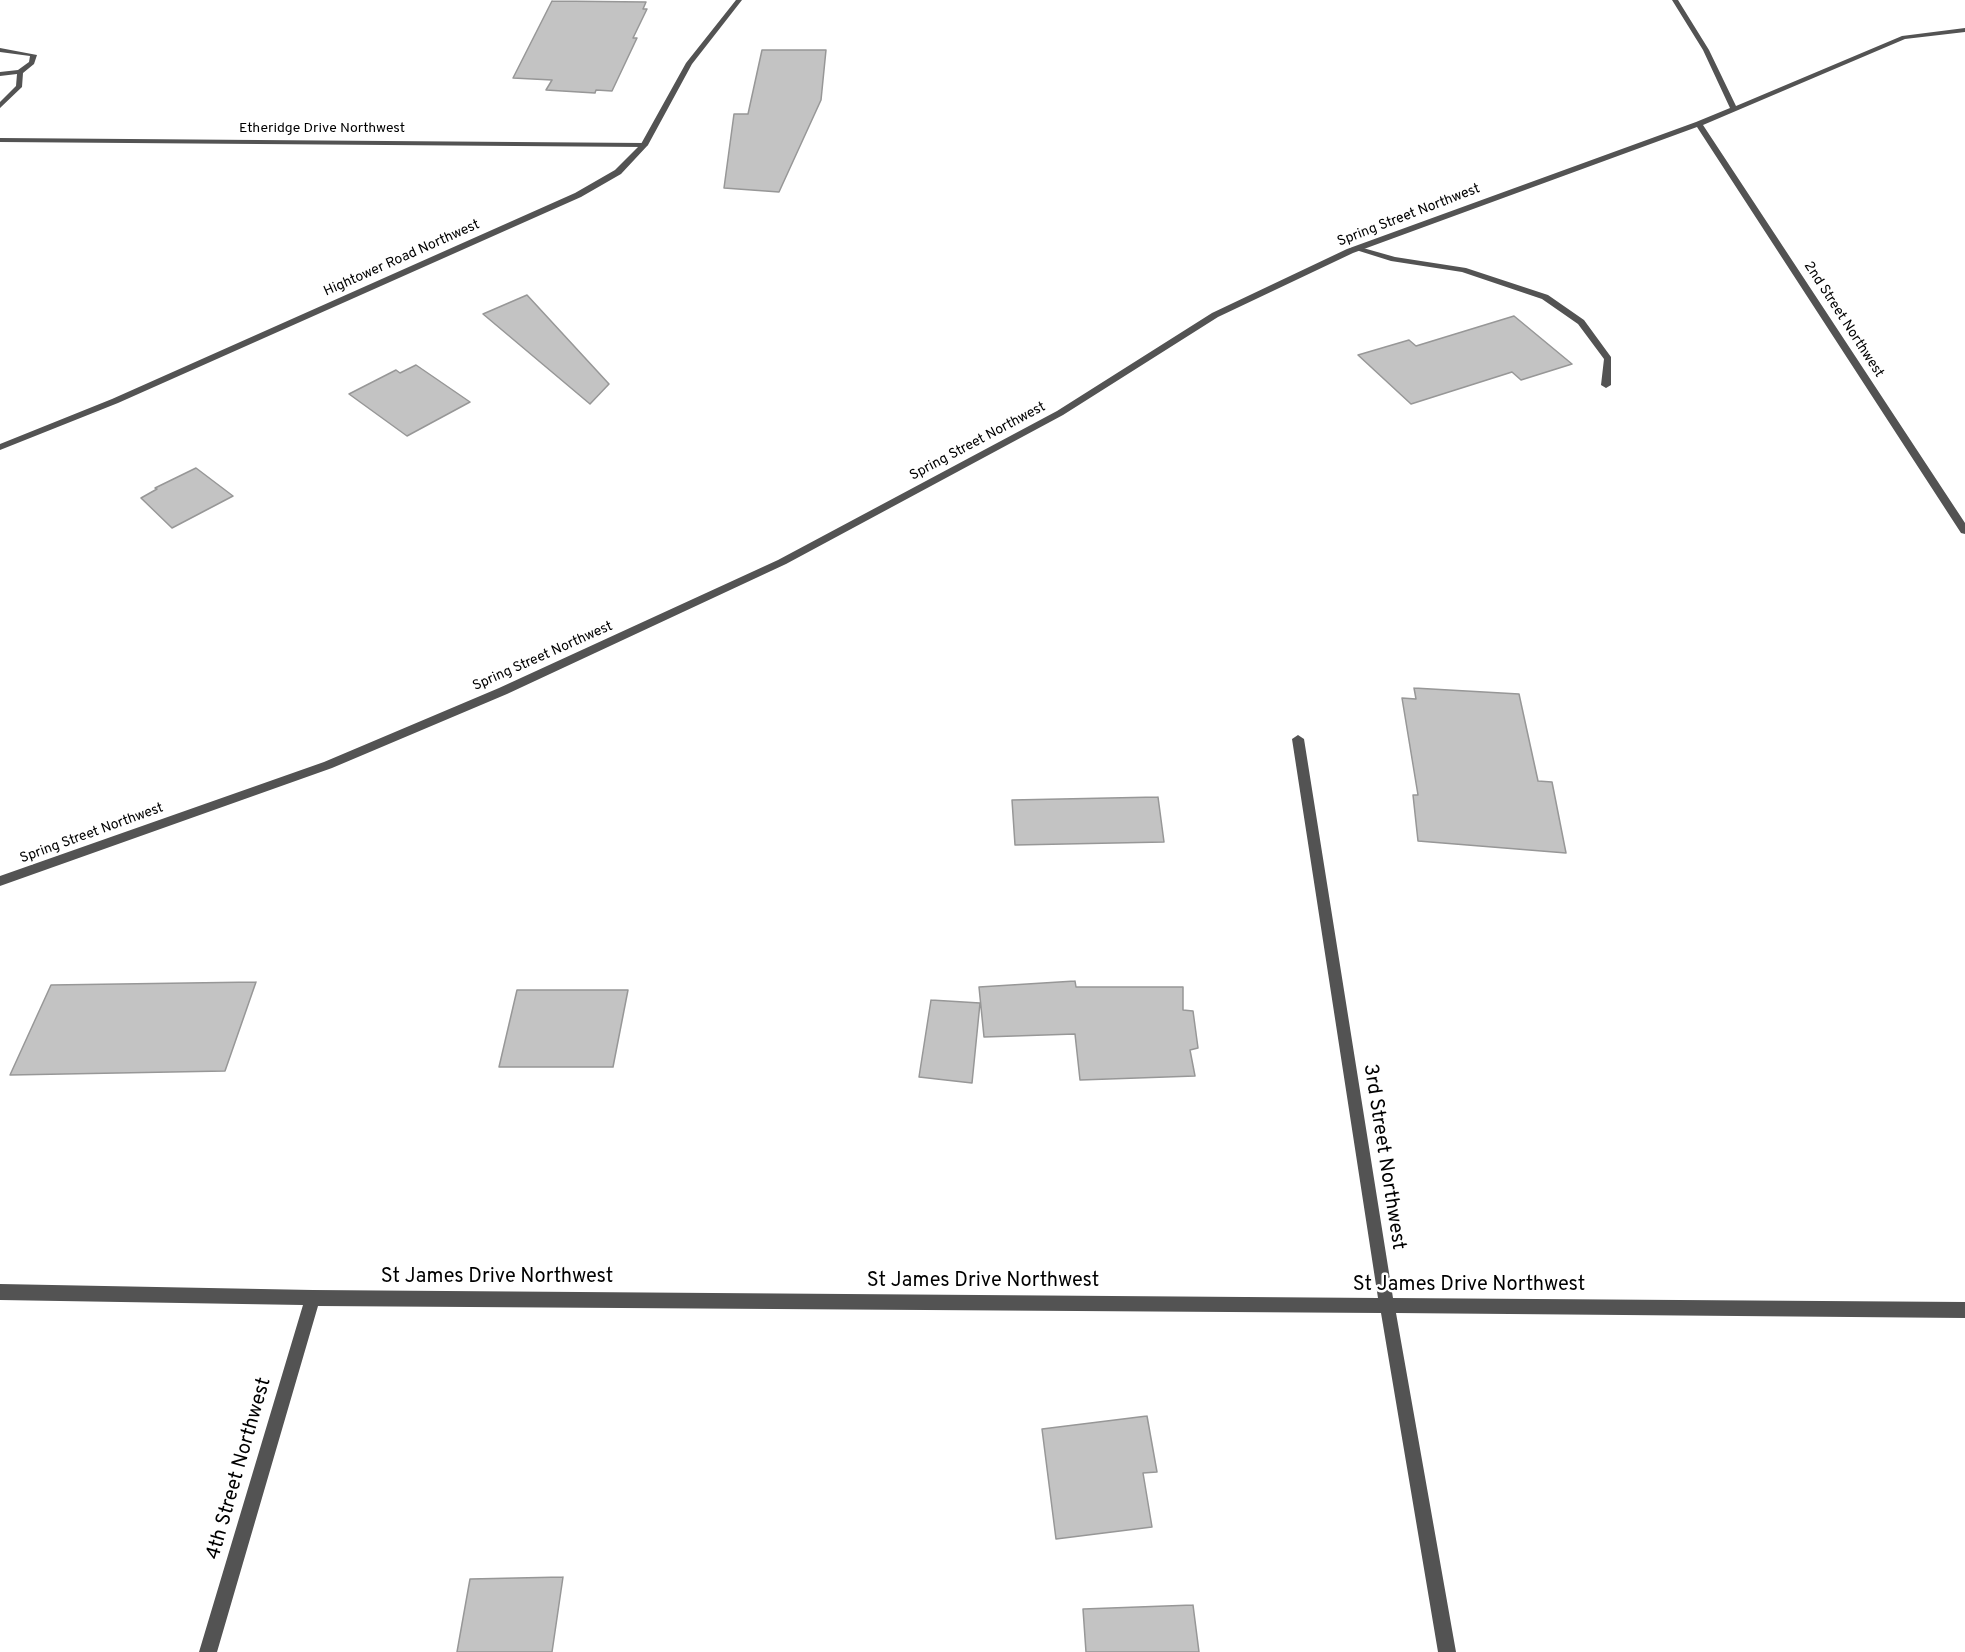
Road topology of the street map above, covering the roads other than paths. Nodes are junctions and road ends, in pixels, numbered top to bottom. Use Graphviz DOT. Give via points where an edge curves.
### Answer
graph roads {
  1 [pos="739,0"];
  2 [pos="1675,0"];
  3 [pos="1965,30"];
  4 [pos="0,50"];
  5 [pos="21,72"];
  6 [pos="0,74"];
  7 [pos="0,106"];
  8 [pos="1735,110"];
  9 [pos="1699,124"];
  10 [pos="0,140"];
  11 [pos="644,145"];
  12 [pos="1359,248"];
  13 [pos="1606,385"];
  14 [pos="0,447"];
  15 [pos="1965,531"];
  16 [pos="1298,739"];
  17 [pos="0,881"];
  18 [pos="0,1292"];
  19 [pos="313,1298"];
  20 [pos="1387,1306"];
  21 [pos="1965,1310"];
  22 [pos="208,1652"];
  23 [pos="1447,1652"];
  1 -- 11 [label="street, Hightower Road Northwest" via="689,63"];
  2 -- 8 [label="street" via="1706,50"];
  3 -- 8 [label="street, Spring Street Northwest" via="1904,37"];
  4 -- 5 [label="street" via="34,55 33,63"];
  5 -- 6 [label="street"];
  5 -- 7 [label="street" via="20,87"];
  8 -- 9 [label="street, Spring Street Northwest"];
  9 -- 12 [label="street, Spring Street Northwest"];
  9 -- 15 [label="street, 2nd Street Northwest"];
  10 -- 11 [label="street, Etheridge Drive Northwest"];
  11 -- 14 [label="street, Hightower Road Northwest" via="618,172 578,195 115,401"];
  12 -- 13 [label="street" via="1394,259 1463,270 1545,297 1581,322 1608,358"];
  12 -- 17 [label="street, Spring Street Northwest" via="1215,315 1060,413 771,567 503,691 328,765"];
  16 -- 20 [label="street, 3rd Street Northwest"];
  18 -- 19 [label="street, St James Drive Northwest"];
  19 -- 20 [label="street, St James Drive Northwest"];
  19 -- 22 [label="street, 4th Street Northwest"];
  20 -- 21 [label="street, St James Drive Northwest"];
  20 -- 23 [label="street, 3rd Street Northwest"];
}
